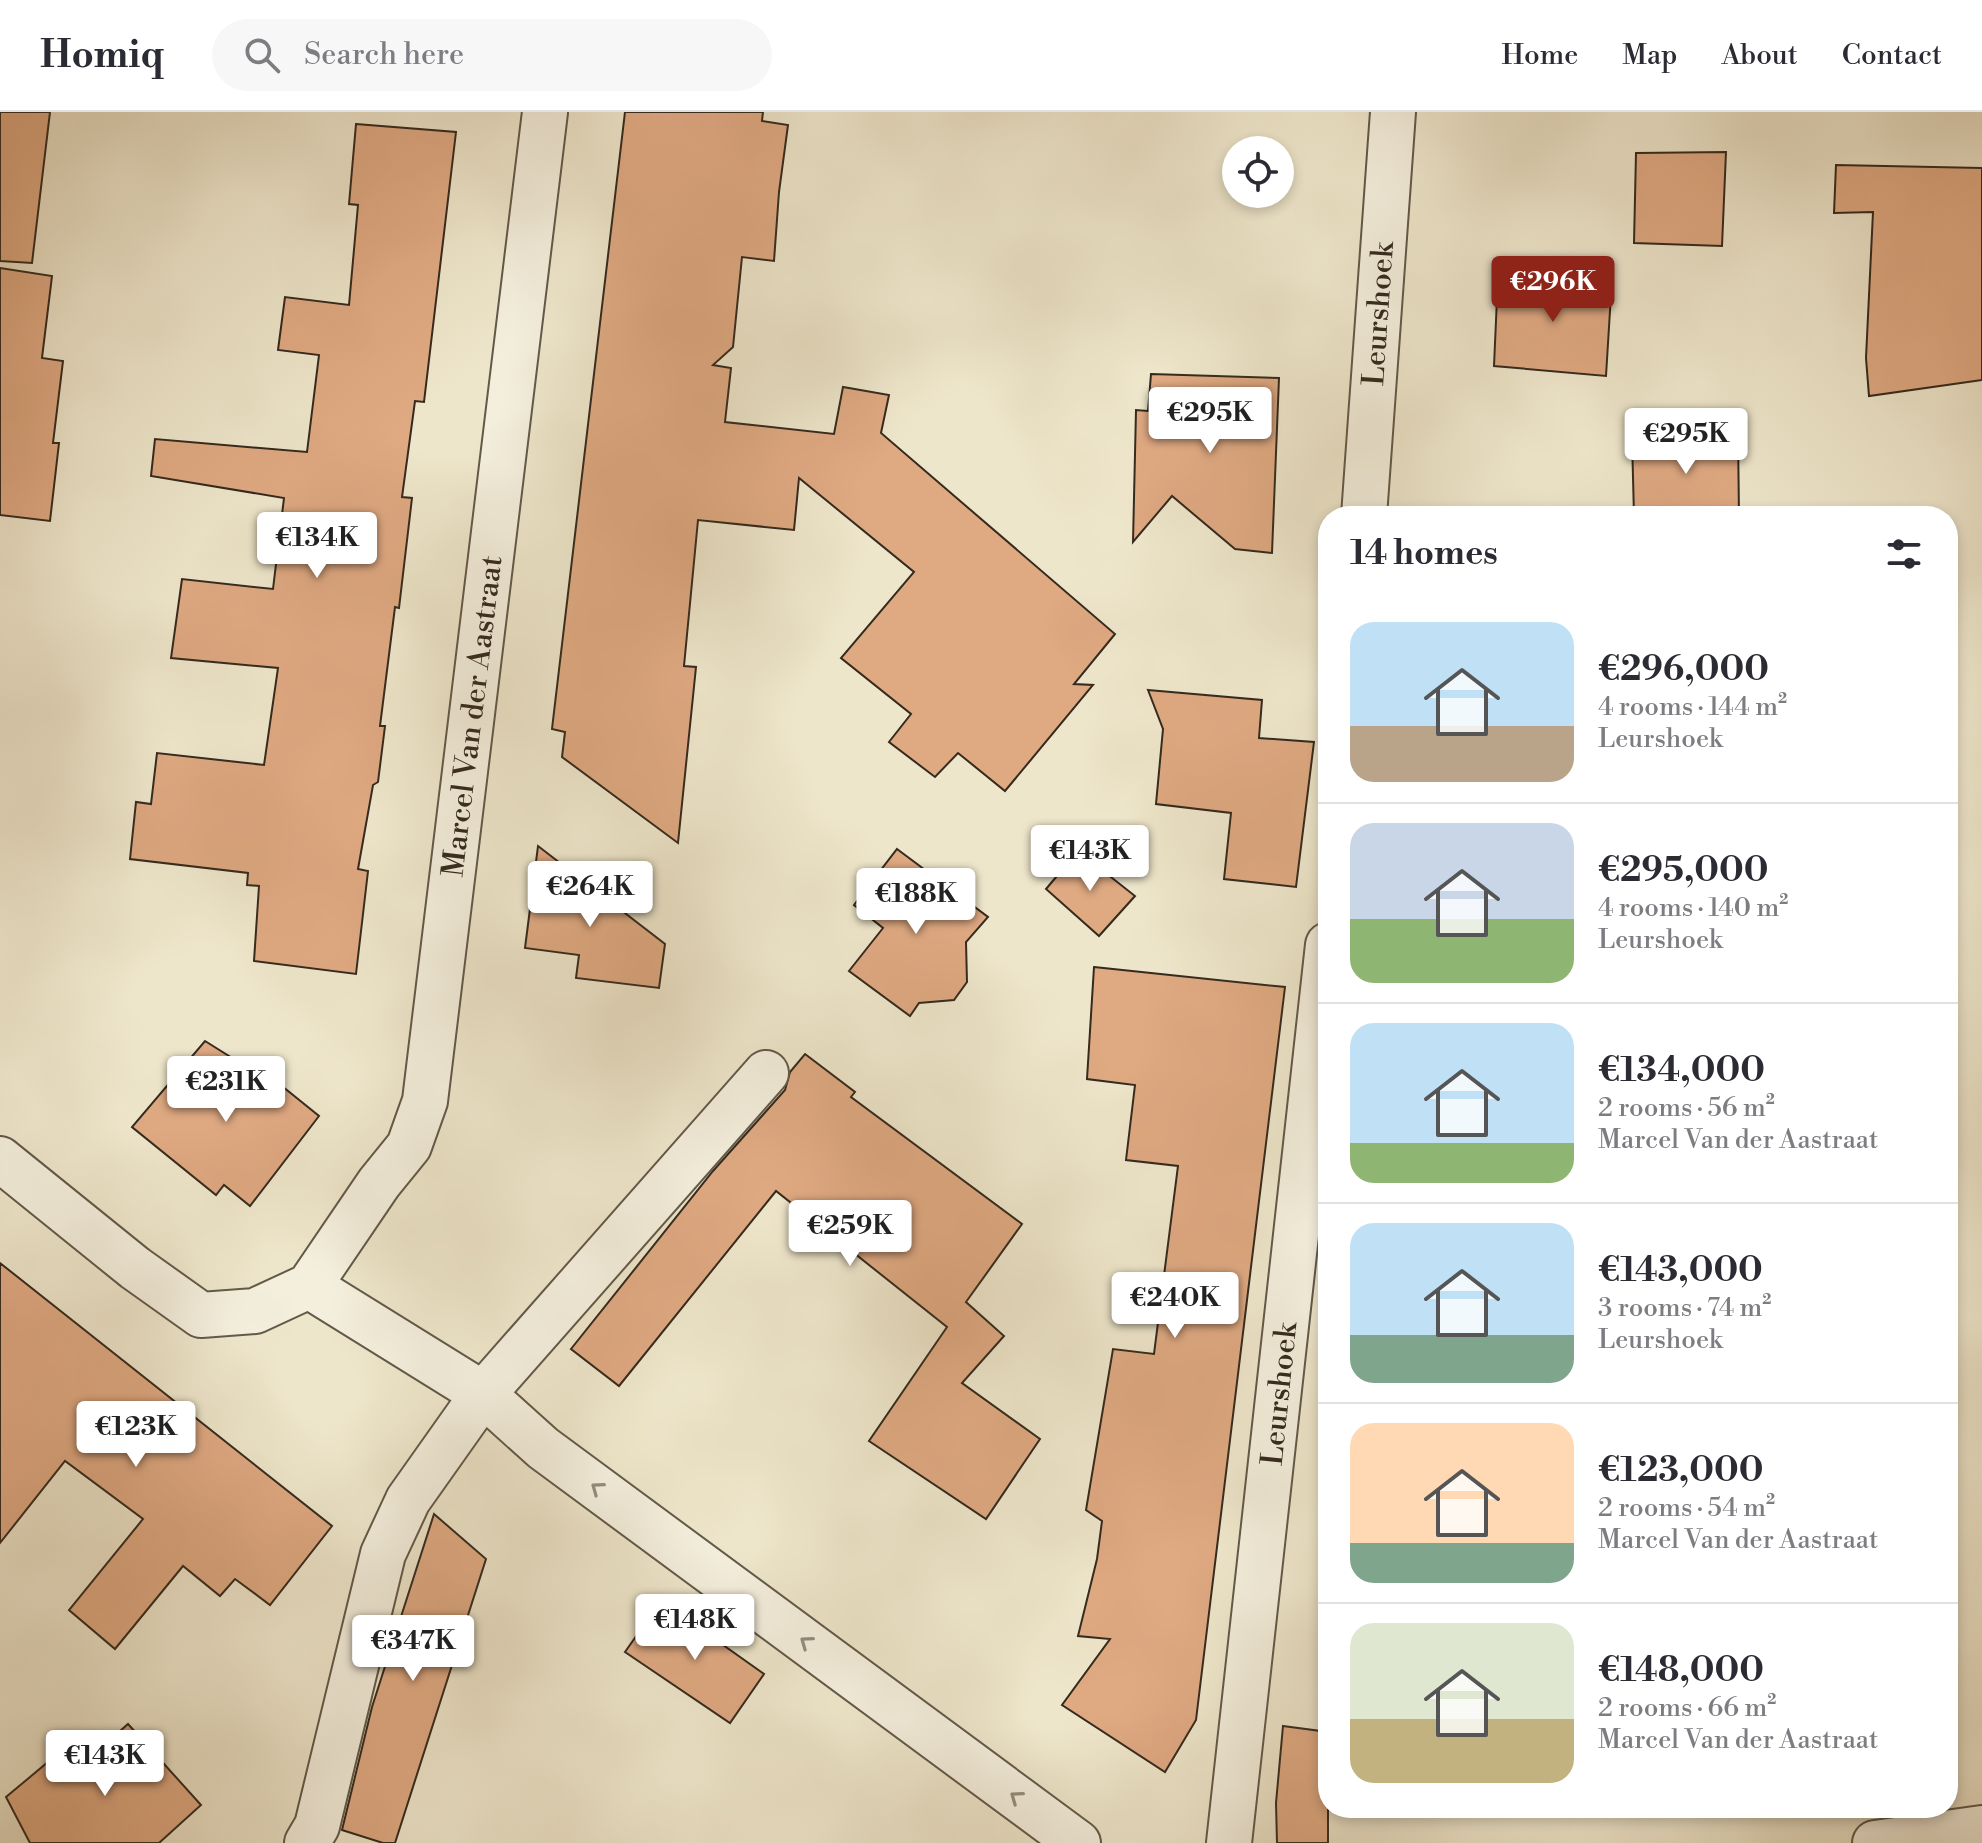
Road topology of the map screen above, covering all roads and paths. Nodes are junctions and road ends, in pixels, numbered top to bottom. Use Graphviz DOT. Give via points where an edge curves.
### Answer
graph roads {
  1 [pos="545,112"];
  2 [pos="1393,112"];
  3 [pos="1365,506"];
  4 [pos="1318,1036"];
  5 [pos="766,1073"];
  6 [pos="0,1159"];
  7 [pos="309,1286"];
  8 [pos="483,1394"];
  9 [pos="1982,1828"];
  10 [pos="307,1843"];
  11 [pos="1078,1843"];
  12 [pos="1229,1843"];
  13 [pos="1875,1843"];
  1 -- 7 [label="street, Marcel Van der Aastraat" via="425,1101 409,1146"];
  2 -- 3 [label="street, Leurshoek"];
  4 -- 12 [label="street, Leurshoek"];
  5 -- 8 [label="street"];
  6 -- 7 [label="street" via="201,1315 255,1311"];
  7 -- 8 [label="street"];
  8 -- 10 [label="street" via="408,1500 383,1554 317,1826"];
  11 -- 8 [label="street, one-way" via="543,1448"];
  9 -- 13 [label="street"];
}
